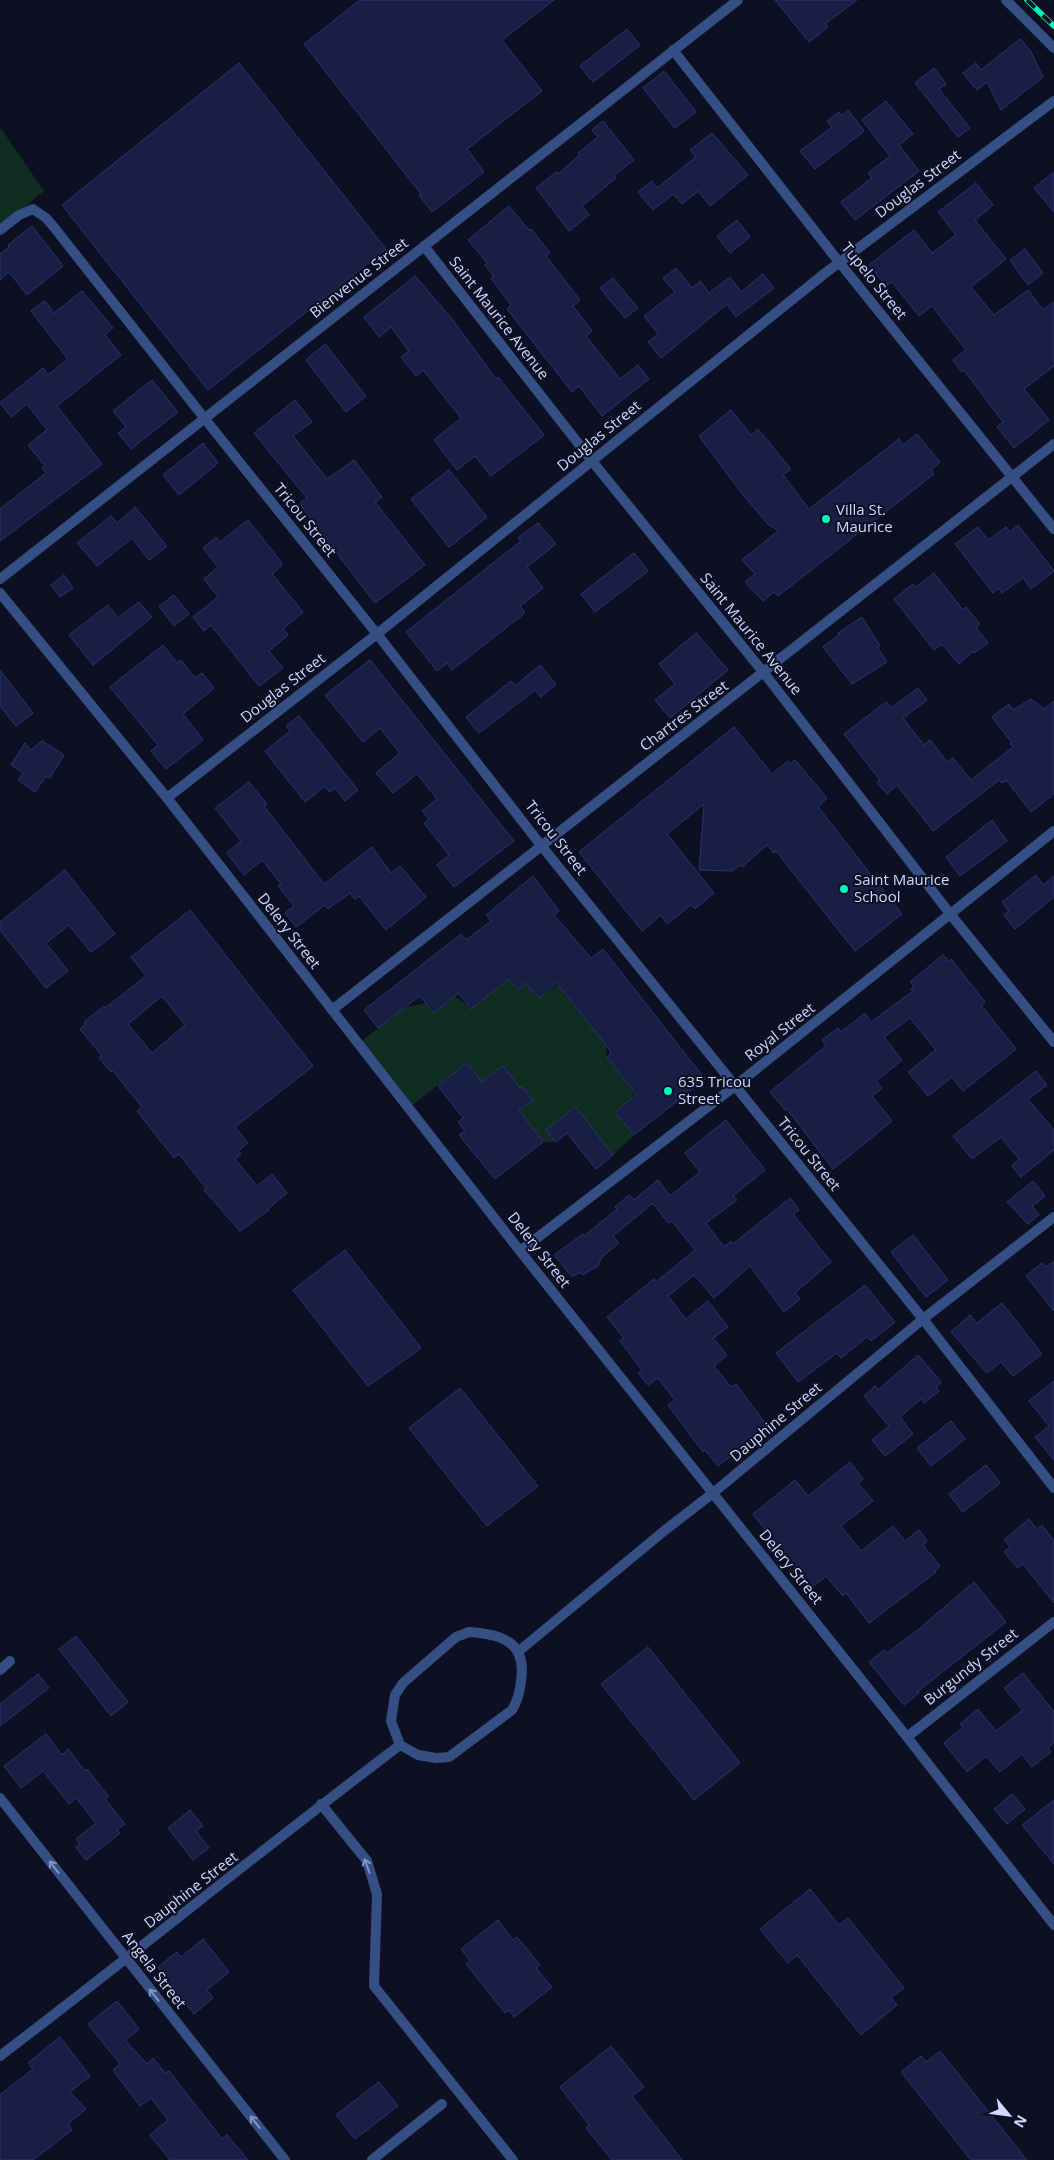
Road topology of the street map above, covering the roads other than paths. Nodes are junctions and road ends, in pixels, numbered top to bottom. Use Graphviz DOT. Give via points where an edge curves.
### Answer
graph roads {
  1 [pos="738,0"];
  2 [pos="1006,0"];
  3 [pos="1054,48"];
  4 [pos="673,50"];
  5 [pos="1054,101"];
  6 [pos="0,230"];
  7 [pos="424,246"];
  8 [pos="839,262"];
  9 [pos="205,419"];
  10 [pos="1054,444"];
  11 [pos="592,461"];
  12 [pos="1013,477"];
  13 [pos="1054,529"];
  14 [pos="0,579"];
  15 [pos="0,593"];
  16 [pos="377,634"];
  17 [pos="764,673"];
  18 [pos="167,798"];
  19 [pos="1054,831"];
  20 [pos="540,844"];
  21 [pos="951,915"];
  22 [pos="332,1010"];
  23 [pos="1054,1042"];
  24 [pos="736,1086"];
  25 [pos="1054,1217"];
  26 [pos="520,1251"];
  27 [pos="923,1319"];
  28 [pos="1054,1488"];
  29 [pos="713,1493"];
  30 [pos="1054,1622"];
  31 [pos="518,1651"];
  32 [pos="10,1662"];
  33 [pos="0,1670"];
  34 [pos="907,1737"];
  35 [pos="400,1745"];
  36 [pos="0,1798"];
  37 [pos="322,1804"];
  38 [pos="1054,1926"];
  39 [pos="127,1960"];
  40 [pos="0,2056"];
  41 [pos="442,2104"];
  42 [pos="285,2160"];
  43 [pos="372,2160"];
  44 [pos="513,2160"];
  1 -- 4 [label="street, Bienvenue Street"];
  2 -- 3 [label="street"];
  4 -- 7 [label="street, Bienvenue Street"];
  4 -- 8 [label="street, Tupelo Street"];
  5 -- 8 [label="street, Douglas Street"];
  6 -- 9 [label="street, Tricou Street" via="33,209 46,218"];
  7 -- 9 [label="street, Bienvenue Street"];
  7 -- 11 [label="street, Saint Maurice Avenue"];
  8 -- 11 [label="street, Douglas Street"];
  8 -- 12 [label="street, Tupelo Street"];
  9 -- 14 [label="street, Bienvenue Street"];
  9 -- 16 [label="street, Tricou Street"];
  10 -- 12 [label="street, Chartres Street"];
  11 -- 16 [label="street, Douglas Street"];
  11 -- 17 [label="street, Saint Maurice Avenue"];
  12 -- 13 [label="street, Tupelo Street"];
  12 -- 17 [label="street, Chartres Street"];
  15 -- 18 [label="street, Delery Street"];
  16 -- 18 [label="street, Douglas Street"];
  16 -- 20 [label="street, Tricou Street"];
  17 -- 20 [label="street, Chartres Street"];
  17 -- 21 [label="street, Saint Maurice Avenue"];
  18 -- 22 [label="street, Delery Street"];
  19 -- 21 [label="street, Royal Street"];
  20 -- 22 [label="street, Chartres Street"];
  20 -- 24 [label="street, Tricou Street"];
  21 -- 23 [label="street, Saint Maurice Avenue"];
  21 -- 24 [label="street, Royal Street"];
  22 -- 26 [label="street, Delery Street"];
  24 -- 26 [label="street, Royal Street"];
  24 -- 27 [label="street, Tricou Street"];
  25 -- 27 [label="street, Dauphine Street"];
  26 -- 29 [label="street, Delery Street"];
  27 -- 28 [label="street, Tricou Street"];
  27 -- 29 [label="street, Dauphine Street"];
  29 -- 31 [label="street, Dauphine Street"];
  29 -- 34 [label="street, Delery Street"];
  30 -- 34 [label="street, Burgundy Street"];
  31 -- 35 [label="street" via="522,1674 519,1699 512,1710 449,1757 418,1755"];
  31 -- 35 [label="street" via="510,1642 492,1633 469,1632 456,1637 403,1683 395,1696 391,1721"];
  32 -- 33 [label="street"];
  34 -- 38 [label="street, Delery Street"];
  35 -- 37 [label="street, Dauphine Street"];
  39 -- 36 [label="street, Angela Street, one-way"];
  37 -- 39 [label="street, Dauphine Street"];
  44 -- 37 [label="street, one-way" via="374,1986 377,1894 366,1861"];
  39 -- 40 [label="street, Dauphine Street"];
  42 -- 39 [label="street, Angela Street, one-way"];
  41 -- 43 [label="street"];
}
